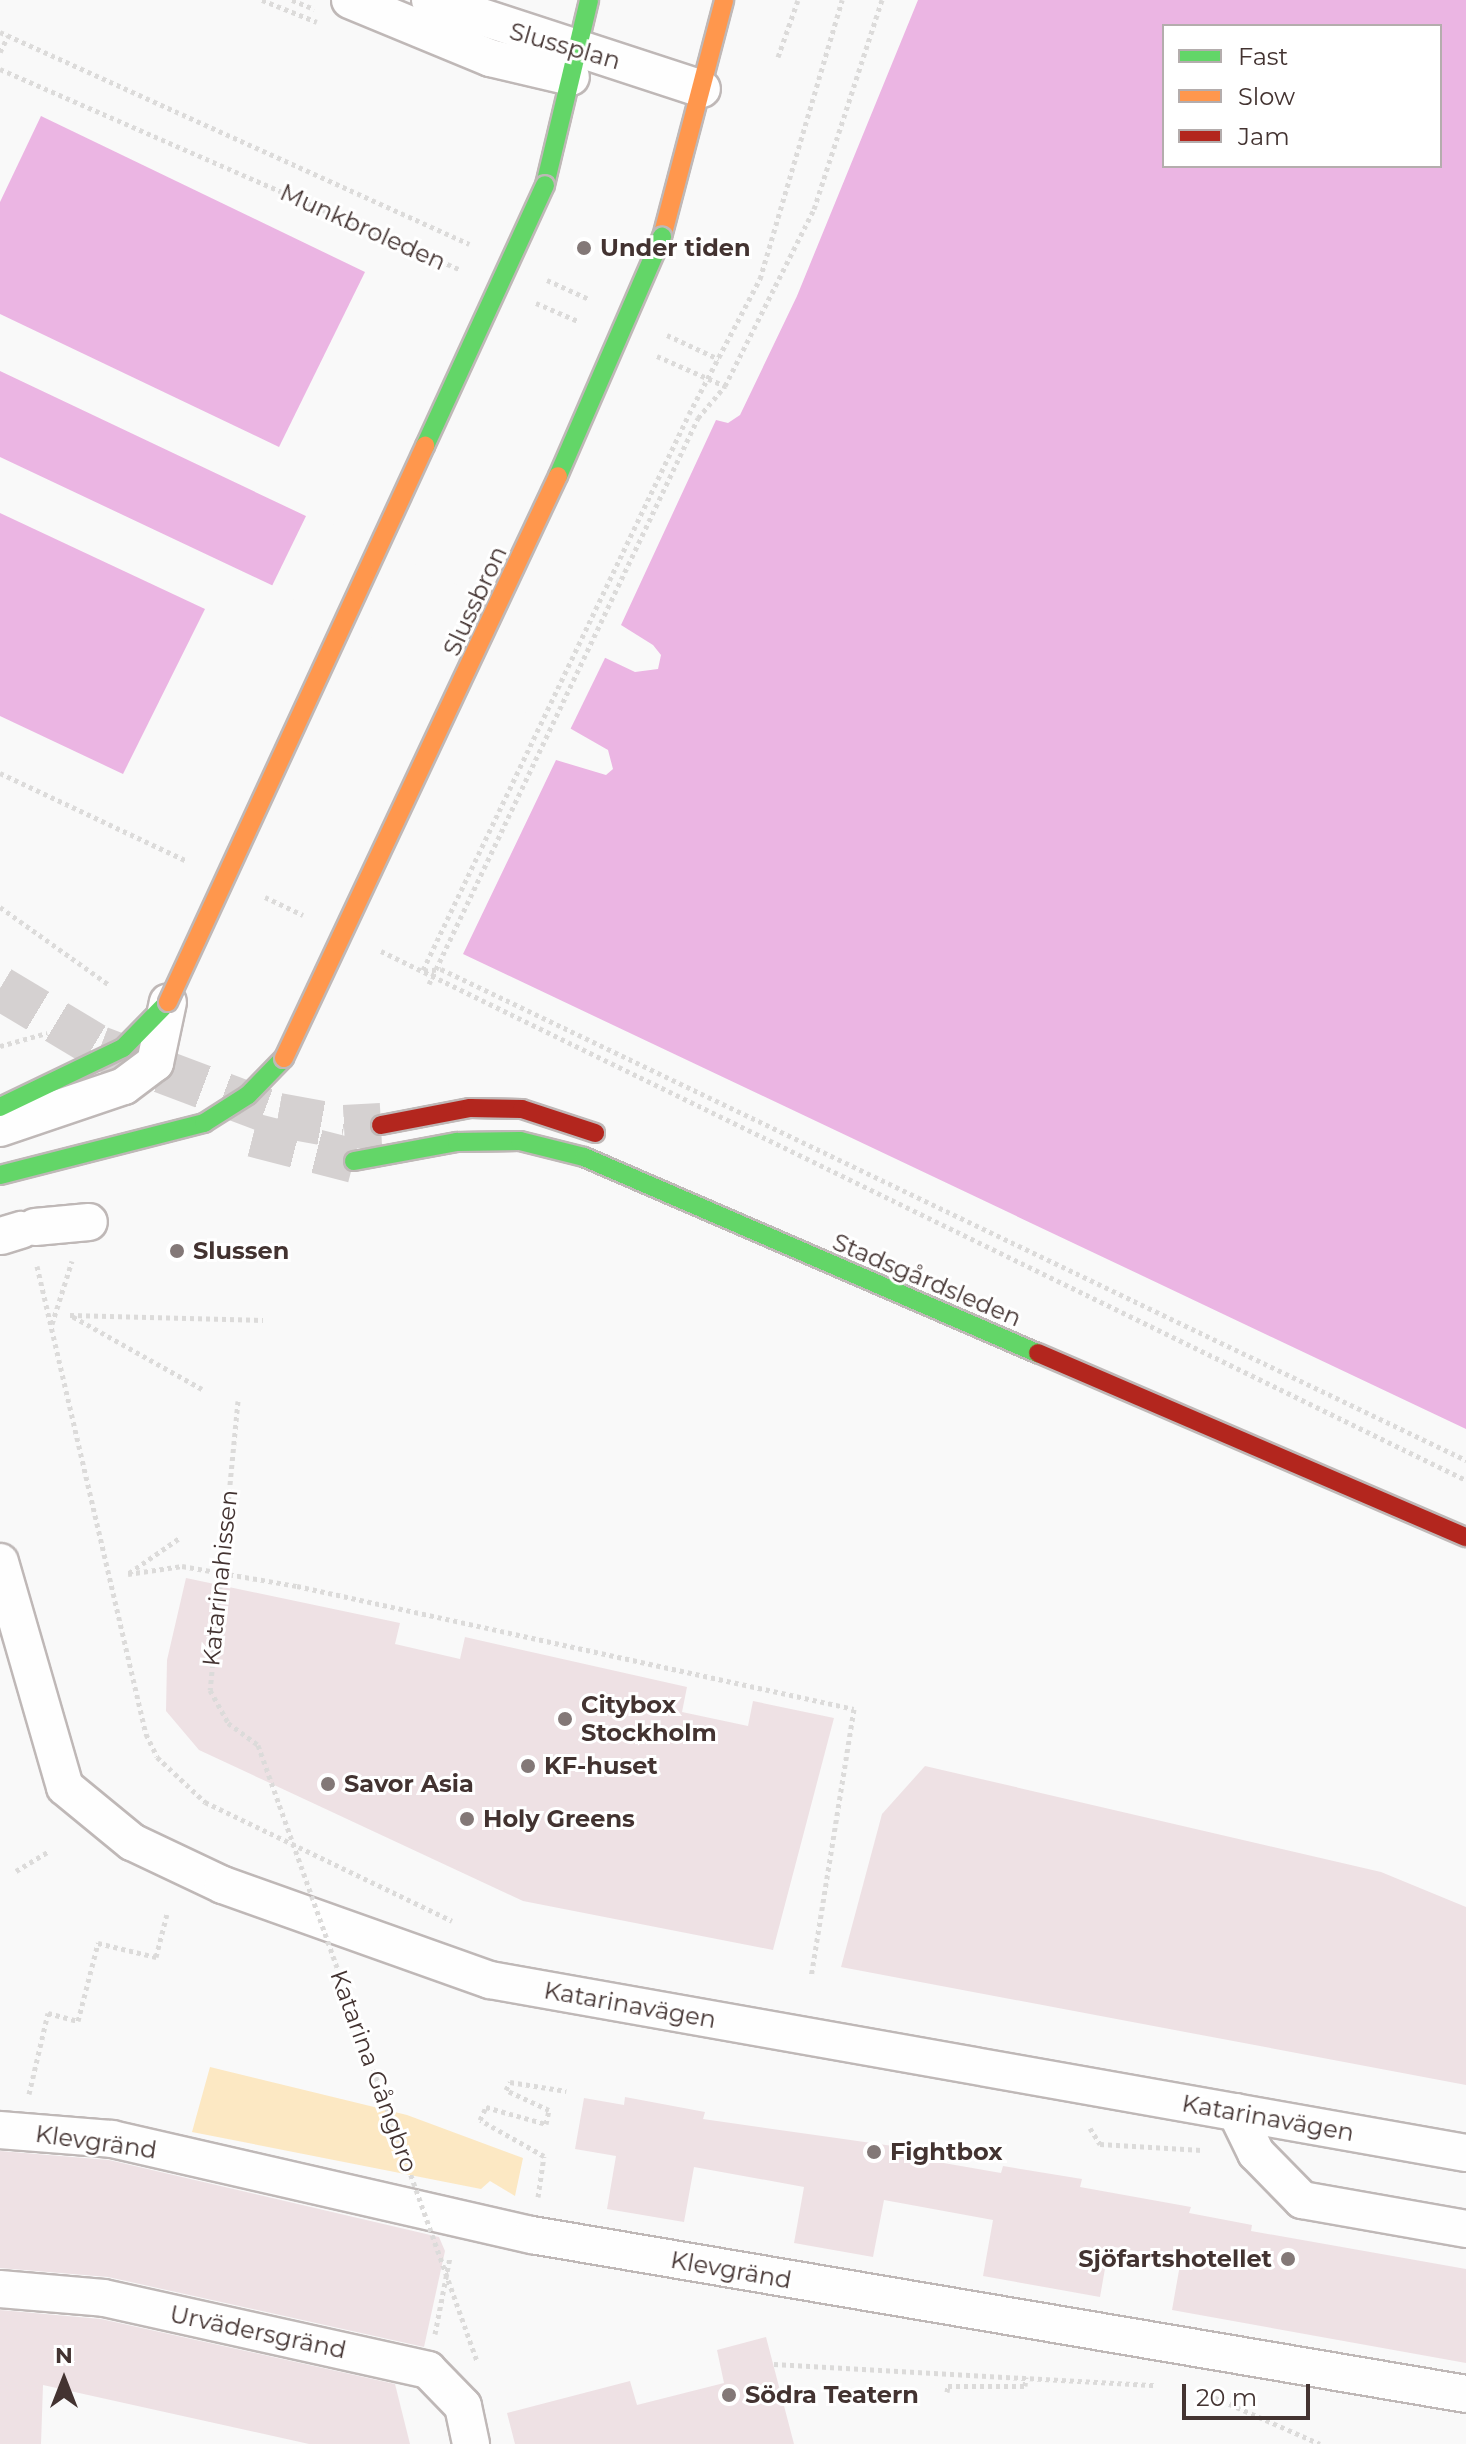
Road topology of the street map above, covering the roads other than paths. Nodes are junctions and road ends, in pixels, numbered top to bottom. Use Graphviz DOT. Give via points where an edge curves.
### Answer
graph roads {
  1 [pos="350,0"];
  2 [pos="430,0"];
  3 [pos="589,0"];
  4 [pos="724,0"];
  5 [pos="573,76"];
  6 [pos="702,89"];
  7 [pos="168,1002"];
  8 [pos="0,1107"];
  9 [pos="381,1125"];
  10 [pos="0,1128"];
  11 [pos="610,1140"];
  12 [pos="354,1161"];
  13 [pos="0,1175"];
  14 [pos="768,1213"];
  15 [pos="89,1222"];
  16 [pos="32,1229"];
  17 [pos="1334,1457"];
  18 [pos="1466,1537"];
  19 [pos="0,1562"];
  20 [pos="1236,2112"];
  21 [pos="10,2131"];
  22 [pos="1466,2153"];
  23 [pos="1466,2229"];
  24 [pos="0,2289"];
  25 [pos="1466,2394"];
  26 [pos="471,2444"];
  1 -- 5 [label="street, Slussplan" via="490,58"];
  2 -- 5 [label="street, Slussplan"];
  3 -- 5 [label="street"];
  4 -- 6 [label="street, Slussbron"];
  5 -- 6 [label="street, Slussplan"];
  5 -- 7 [label="street, bridge" via="545,185"];
  6 -- 13 [label="street, Slussbron, bridge" via="662,237 523,556 284,1058 248,1095 204,1123"];
  7 -- 8 [label="street" via="123,1048"];
  7 -- 10 [label="street" via="155,1063 124,1086"];
  9 -- 11 [label="street" via="470,1108 522,1109"];
  12 -- 18 [label="street, Stadsgårdsleden" via="457,1142 520,1141 584,1157"];
  14 -- 17 [label="street, Stadsgårdsleden" via="954,1299"];
  15 -- 16 [label="street"];
  19 -- 20 [label="street, Katarinavägen" via="65,1787 102,1823 190,1871 490,1980"];
  20 -- 22 [label="street, Katarinavägen"];
  20 -- 23 [label="street" via="1256,2153 1302,2200"];
  21 -- 25 [label="street, Klevgränd" via="112,2139 532,2235"];
  24 -- 26 [label="street, Urvädersgränd" via="104,2298 428,2370 463,2406"];
}
